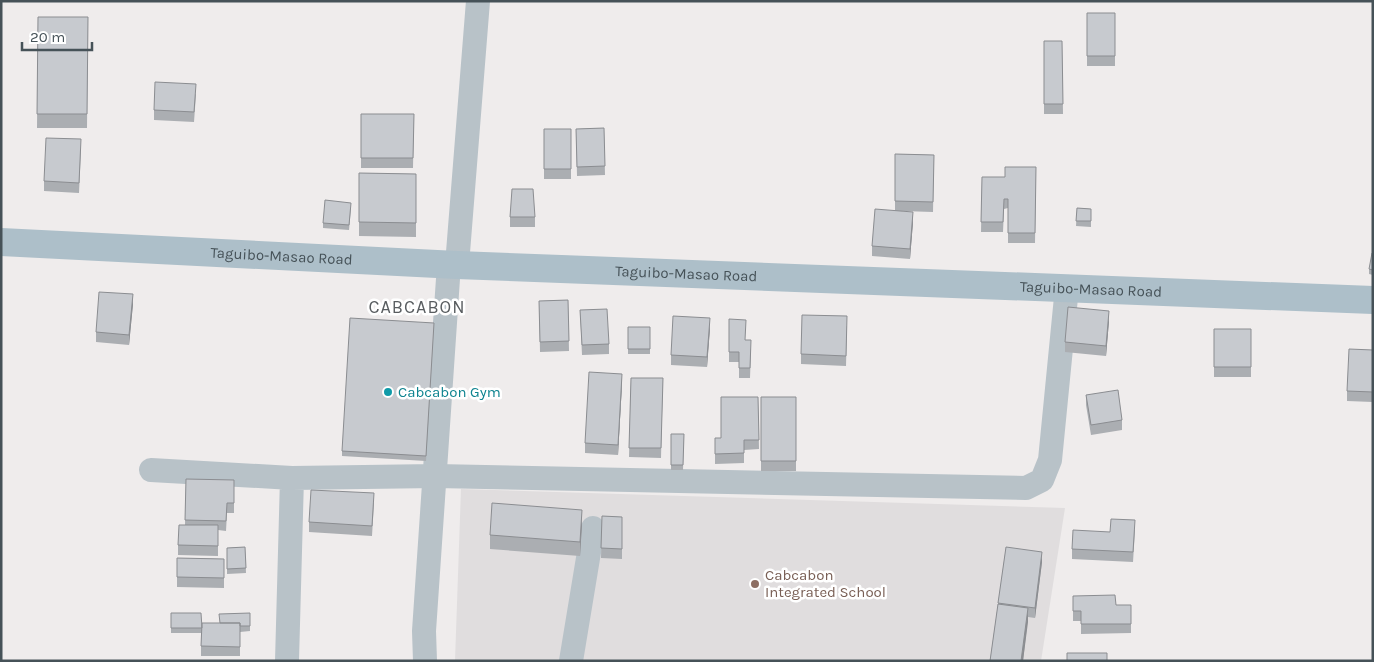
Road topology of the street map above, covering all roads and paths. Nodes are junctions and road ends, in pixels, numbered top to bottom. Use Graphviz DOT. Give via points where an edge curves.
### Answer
graph roads {
  1 [pos="478,1"];
  2 [pos="1,242"];
  3 [pos="453,265"];
  4 [pos="1067,287"];
  5 [pos="1373,300"];
  6 [pos="150,470"];
  7 [pos="436,476"];
  8 [pos="292,478"];
  9 [pos="593,528"];
  10 [pos="287,661"];
  11 [pos="425,661"];
  12 [pos="571,661"];
  1 -- 3 [label="street"];
  2 -- 3 [label="main road, Taguibo-Masao Road"];
  3 -- 4 [label="main road, Taguibo-Masao Road"];
  3 -- 7 [label="street"];
  4 -- 5 [label="main road, Taguibo-Masao Road"];
  4 -- 7 [label="street" via="1050,460 1042,480 1026,488"];
  6 -- 8 [label="street"];
  7 -- 8 [label="street"];
  7 -- 11 [label="street" via="424,631"];
  8 -- 10 [label="street"];
  9 -- 12 [label="street"];
}
